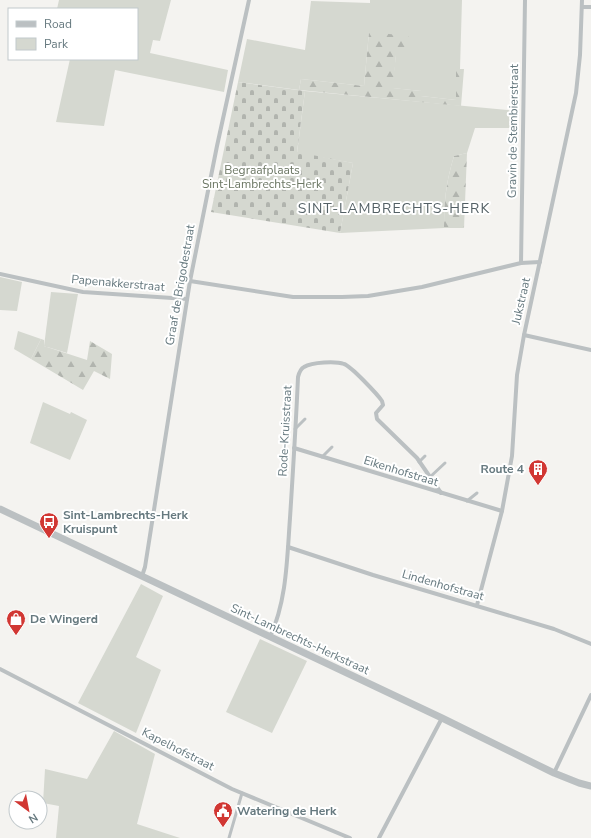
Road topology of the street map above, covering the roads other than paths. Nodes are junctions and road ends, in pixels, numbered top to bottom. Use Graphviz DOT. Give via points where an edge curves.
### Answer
graph roads {
  1 [pos="249,0"];
  2 [pos="525,0"];
  3 [pos="582,0"];
  4 [pos="591,7"];
  5 [pos="582,8"];
  6 [pos="521,262"];
  7 [pos="540,262"];
  8 [pos="0,274"];
  9 [pos="190,281"];
  10 [pos="187,299"];
  11 [pos="524,335"];
  12 [pos="591,350"];
  13 [pos="305,419"];
  14 [pos="295,430"];
  15 [pos="332,447"];
  16 [pos="294,448"];
  17 [pos="425,456"];
  18 [pos="322,457"];
  19 [pos="419,462"];
  20 [pos="445,463"];
  21 [pos="430,477"];
  22 [pos="441,493"];
  23 [pos="477,493"];
  24 [pos="467,501"];
  25 [pos="0,509"];
  26 [pos="502,511"];
  27 [pos="288,547"];
  28 [pos="142,576"];
  29 [pos="476,605"];
  30 [pos="270,637"];
  31 [pos="591,644"];
  32 [pos="0,669"];
  33 [pos="591,695"];
  34 [pos="442,718"];
  35 [pos="554,773"];
  36 [pos="591,786"];
  37 [pos="242,793"];
  38 [pos="229,838"];
  39 [pos="350,838"];
  40 [pos="379,838"];
  1 -- 9 [label="street, Graaf de Brigodestraat"];
  2 -- 6 [label="street, Gravin de Stembierstraat"];
  3 -- 5 [label="street, Jukstraat"];
  4 -- 5 [label="street"];
  5 -- 7 [label="street, Jukstraat" via="576,92"];
  6 -- 7 [label="street"];
  6 -- 9 [label="street" via="422,287 368,296 293,296"];
  7 -- 11 [label="street, Jukstraat"];
  8 -- 10 [label="street, Papenakkerstraat" via="83,292"];
  9 -- 10 [label="street, Graaf de Brigodestraat"];
  10 -- 28 [label="street, Graaf de Brigodestraat"];
  11 -- 12 [label="street"];
  11 -- 26 [label="street, Jukstraat" via="517,375 512,456"];
  13 -- 14 [label="lane"];
  14 -- 16 [label="street, Rode-Kruisstraat"];
  14 -- 19 [label="street, Rode-Kruisstraat" via="300,371 312,364 345,364 382,401 383,405 376,413 377,419"];
  15 -- 18 [label="lane"];
  16 -- 18 [label="street, Eikenhofstraat"];
  16 -- 27 [label="street, Rode-Kruisstraat"];
  17 -- 19 [label="lane"];
  18 -- 22 [label="street, Eikenhofstraat"];
  19 -- 21 [label="street, Rode-Kruisstraat"];
  20 -- 21 [label="lane"];
  21 -- 22 [label="street, Rode-Kruisstraat"];
  22 -- 24 [label="street, Eikenhofstraat"];
  23 -- 24 [label="lane"];
  24 -- 26 [label="street, Eikenhofstraat"];
  25 -- 28 [label="street, Sint-Lambrechts-Herkstraat"];
  26 -- 29 [label="street, Jukstraat"];
  27 -- 29 [label="street, Lindenhofstraat"];
  27 -- 30 [label="street, Rode-Kruisstraat" via="282,602 278,620"];
  28 -- 30 [label="street, Sint-Lambrechts-Herkstraat"];
  29 -- 31 [label="street, Lindenhofstraat" via="554,628"];
  30 -- 34 [label="street, Sint-Lambrechts-Herkstraat"];
  32 -- 37 [label="street, Kapelhofstraat"];
  33 -- 35 [label="street"];
  34 -- 35 [label="street, Sint-Lambrechts-Herkstraat"];
  34 -- 40 [label="street"];
  35 -- 36 [label="street, Sint-Lambrechts-Herkstraat"];
  37 -- 38 [label="lane"];
  37 -- 39 [label="street, Kapelhofstraat"];
}
